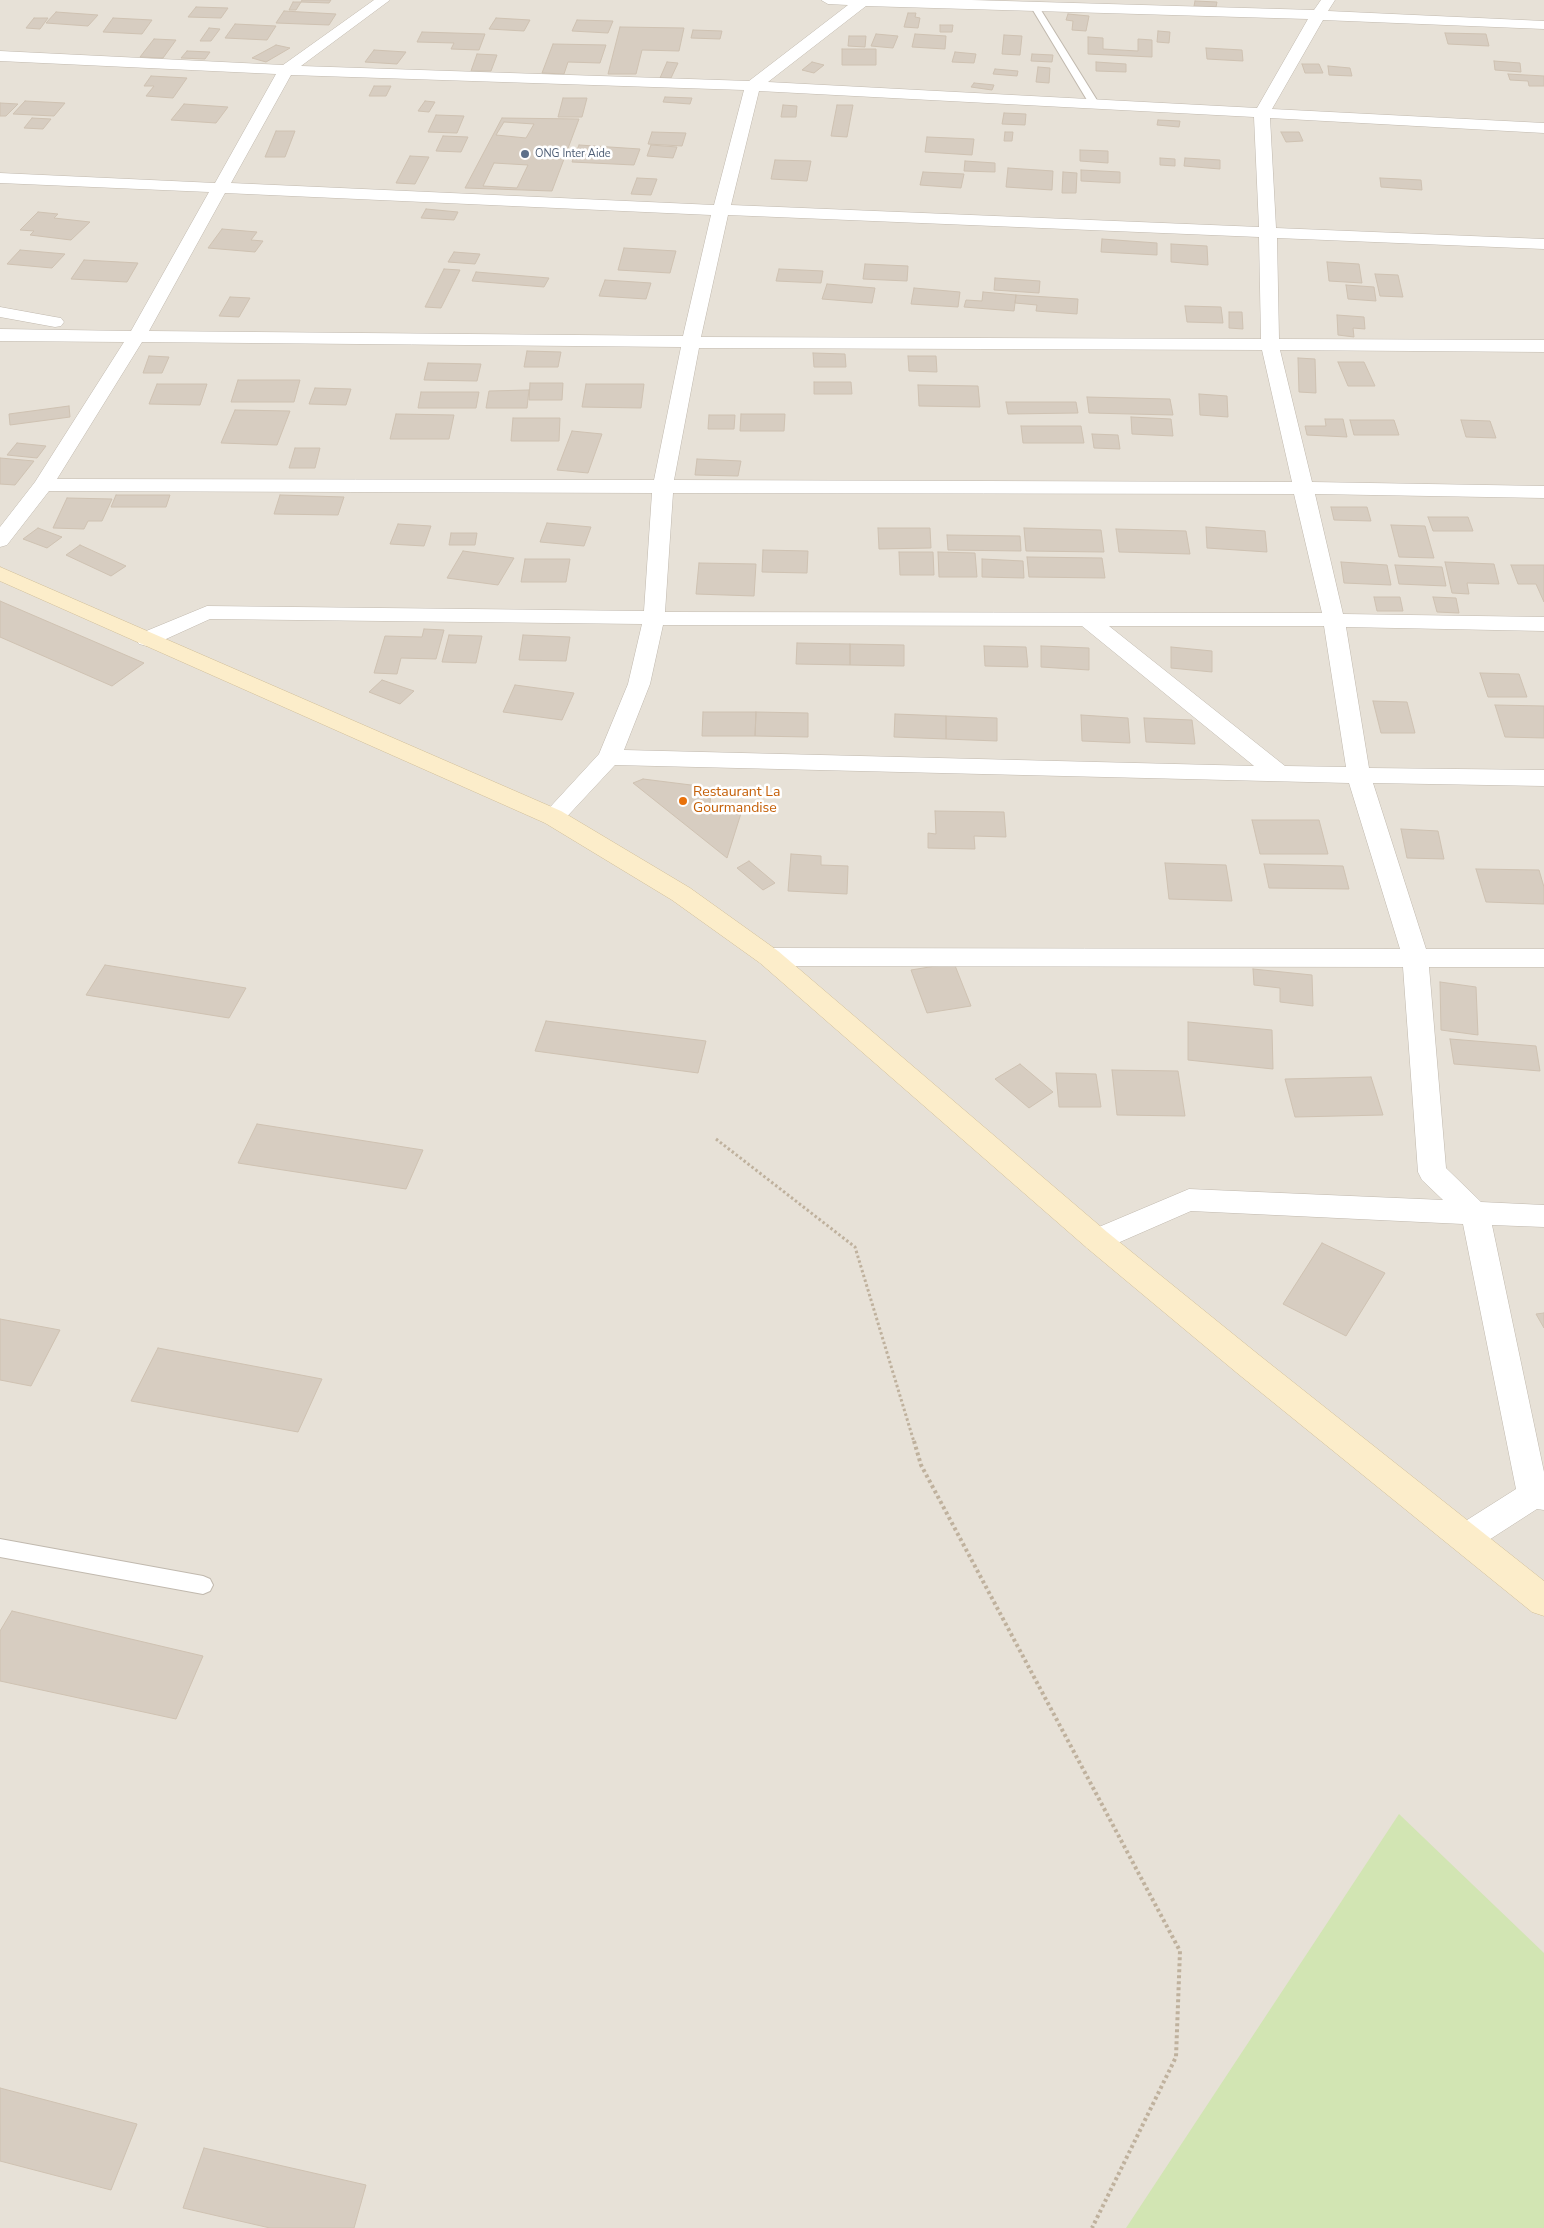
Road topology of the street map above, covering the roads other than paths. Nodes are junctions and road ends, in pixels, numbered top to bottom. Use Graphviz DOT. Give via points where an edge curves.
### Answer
graph roads {
  1 [pos="383,0"];
  2 [pos="828,0"];
  3 [pos="864,1"];
  4 [pos="1035,7"];
  5 [pos="1323,7"];
  6 [pos="1544,25"];
  7 [pos="0,56"];
  8 [pos="286,70"];
  9 [pos="753,86"];
  10 [pos="1095,105"];
  11 [pos="1262,113"];
  12 [pos="1544,128"];
  13 [pos="0,178"];
  14 [pos="220,189"];
  15 [pos="721,210"];
  16 [pos="1268,231"];
  17 [pos="1544,244"];
  18 [pos="0,312"];
  19 [pos="0,334"];
  20 [pos="137,336"];
  21 [pos="691,342"];
  22 [pos="1270,346"];
  23 [pos="1544,346"];
  24 [pos="43,485"];
  25 [pos="663,486"];
  26 [pos="1304,488"];
  27 [pos="1544,492"];
  28 [pos="0,541"];
  29 [pos="0,573"];
  30 [pos="654,618"];
  31 [pos="1087,619"];
  32 [pos="1334,620"];
  33 [pos="1544,624"];
  34 [pos="148,639"];
  35 [pos="609,757"];
  36 [pos="1278,774"];
  37 [pos="1359,776"];
  38 [pos="1544,778"];
  39 [pos="553,817"];
  40 [pos="1415,956"];
  41 [pos="769,957"];
  42 [pos="1544,958"];
  43 [pos="1475,1214"];
  44 [pos="1544,1216"];
  45 [pos="1097,1240"];
  46 [pos="1539,1495"];
  47 [pos="1467,1538"];
  48 [pos="0,1548"];
  49 [pos="202,1585"];
  50 [pos="1544,1601"];
  1 -- 8 [label="street"];
  2 -- 3 [label="street"];
  3 -- 4 [label="street"];
  3 -- 9 [label="street"];
  4 -- 5 [label="street"];
  4 -- 10 [label="lane"];
  5 -- 6 [label="street"];
  5 -- 11 [label="street"];
  7 -- 8 [label="street"];
  8 -- 9 [label="street"];
  8 -- 14 [label="street"];
  9 -- 10 [label="street"];
  9 -- 15 [label="street"];
  10 -- 11 [label="street"];
  11 -- 12 [label="street"];
  11 -- 16 [label="street"];
  13 -- 14 [label="street"];
  14 -- 15 [label="street"];
  14 -- 20 [label="street"];
  15 -- 16 [label="street"];
  15 -- 21 [label="street"];
  16 -- 17 [label="street"];
  16 -- 22 [label="street"];
  18 -- 20 [label="street"];
  19 -- 20 [label="street"];
  20 -- 21 [label="street"];
  20 -- 24 [label="street"];
  21 -- 22 [label="street"];
  21 -- 25 [label="street"];
  22 -- 23 [label="street"];
  22 -- 26 [label="street"];
  24 -- 25 [label="street"];
  24 -- 28 [label="street"];
  25 -- 26 [label="street"];
  25 -- 30 [label="street"];
  26 -- 27 [label="street"];
  26 -- 32 [label="street"];
  29 -- 34 [label="main road"];
  30 -- 31 [label="street"];
  30 -- 34 [label="street" via="207,612"];
  30 -- 35 [label="street" via="639,684"];
  31 -- 32 [label="street"];
  31 -- 36 [label="street"];
  32 -- 33 [label="street"];
  32 -- 37 [label="street"];
  34 -- 39 [label="main road"];
  35 -- 36 [label="street"];
  35 -- 39 [label="street"];
  36 -- 37 [label="street"];
  37 -- 38 [label="street"];
  37 -- 40 [label="street"];
  39 -- 41 [label="main road" via="680,894"];
  40 -- 41 [label="street"];
  40 -- 42 [label="street"];
  40 -- 43 [label="street" via="1432,1172"];
  41 -- 45 [label="main road"];
  43 -- 44 [label="street"];
  43 -- 45 [label="street" via="1189,1200"];
  43 -- 46 [label="street"];
  45 -- 47 [label="main road"];
  46 -- 47 [label="street"];
  47 -- 50 [label="main road"];
  48 -- 49 [label="lane"];
}
